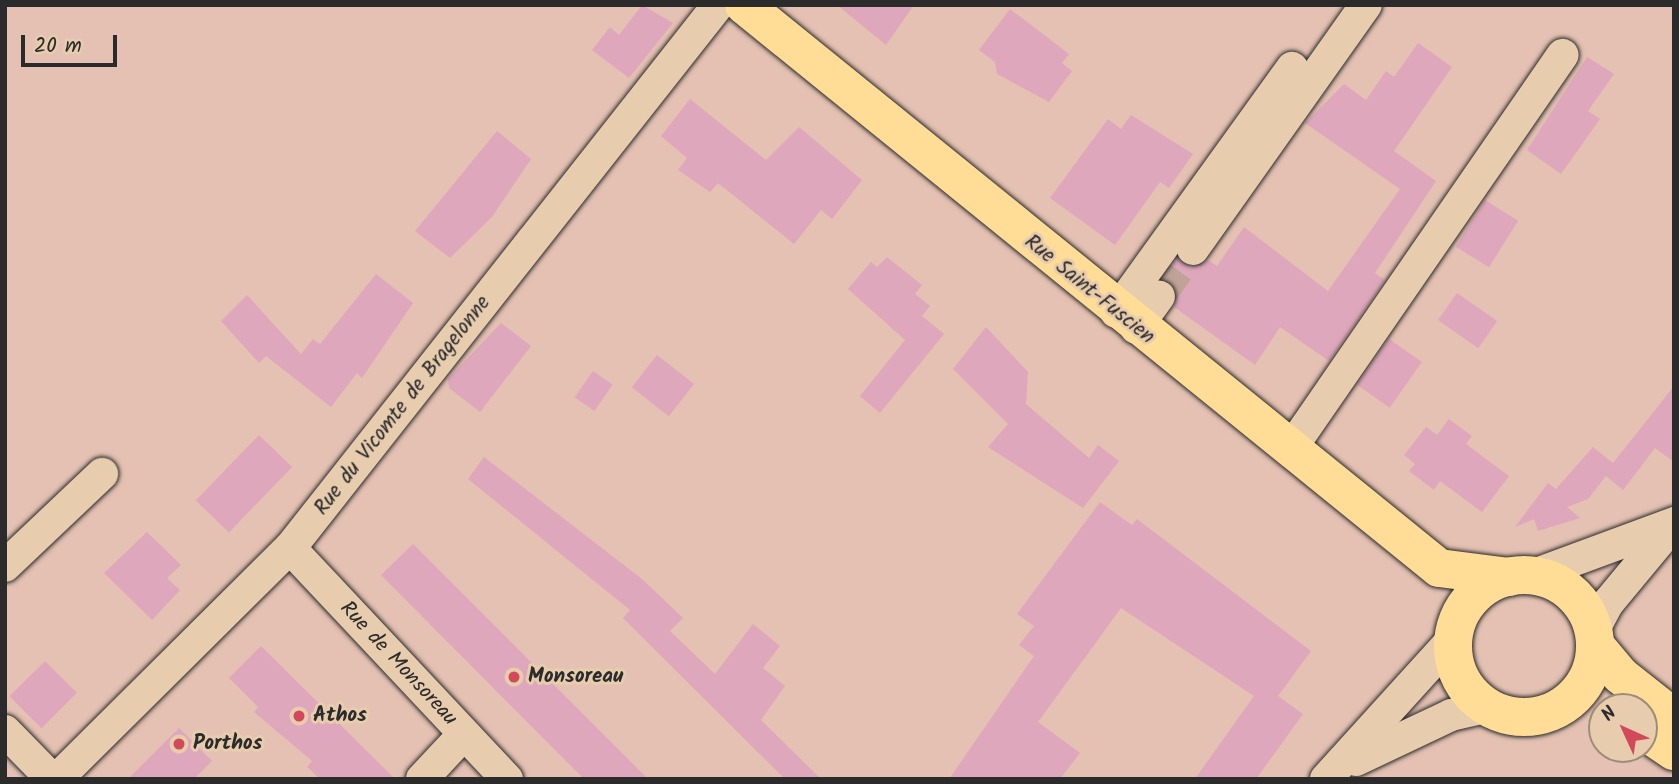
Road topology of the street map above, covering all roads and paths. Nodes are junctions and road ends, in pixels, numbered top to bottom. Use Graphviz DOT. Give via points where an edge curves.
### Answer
graph roads {
  1 [pos="718,5"];
  2 [pos="744,5"];
  3 [pos="1366,5"];
  4 [pos="1563,55"];
  5 [pos="1292,68"];
  6 [pos="1193,249"];
  7 [pos="1159,296"];
  8 [pos="1126,320"];
  9 [pos="1290,450"];
  10 [pos="102,474"];
  11 [pos="1674,524"];
  12 [pos="290,548"];
  13 [pos="5,566"];
  14 [pos="1439,568"];
  15 [pos="1520,576"];
  16 [pos="1455,631"];
  17 [pos="1594,638"];
  18 [pos="1487,707"];
  19 [pos="1584,707"];
  20 [pos="1674,718"];
  21 [pos="5,731"];
  22 [pos="463,734"];
  23 [pos="1658,740"];
  24 [pos="1674,751"];
  25 [pos="1328,777"];
  26 [pos="55,779"];
  27 [pos="422,779"];
  28 [pos="508,779"];
  1 -- 12 [label="street, Rue du Vicomte de Bragelonne"];
  2 -- 8 [label="main road, Rue Saint-Fuscien"];
  3 -- 6 [label="street"];
  4 -- 9 [label="street"];
  5 -- 8 [label="street"];
  7 -- 8 [label="street"];
  8 -- 9 [label="main road, Rue Saint-Fuscien"];
  9 -- 14 [label="main road, Rue Saint-Fuscien"];
  10 -- 13 [label="street"];
  11 -- 15 [label="street"];
  11 -- 17 [label="street" via="1608,603"];
  12 -- 22 [label="street, Rue de Monsoreau"];
  12 -- 26 [label="street, Rue du Vicomte de Bragelonne"];
  14 -- 15 [label="main road"];
  14 -- 16 [label="main road"];
  15 -- 16 [label="main road" via="1472,598"];
  15 -- 17 [label="main road" via="1571,593"];
  16 -- 18 [label="main road" via="1460,678"];
  16 -- 25 [label="street"];
  17 -- 19 [label="main road"];
  17 -- 20 [label="main road" via="1620,675"];
  18 -- 19 [label="main road" via="1527,717"];
  18 -- 25 [label="street" via="1413,731"];
  21 -- 26 [label="street"];
  22 -- 27 [label="street"];
  22 -- 28 [label="street, Rue de Monsoreau"];
  23 -- 24 [label="main road"];
}
